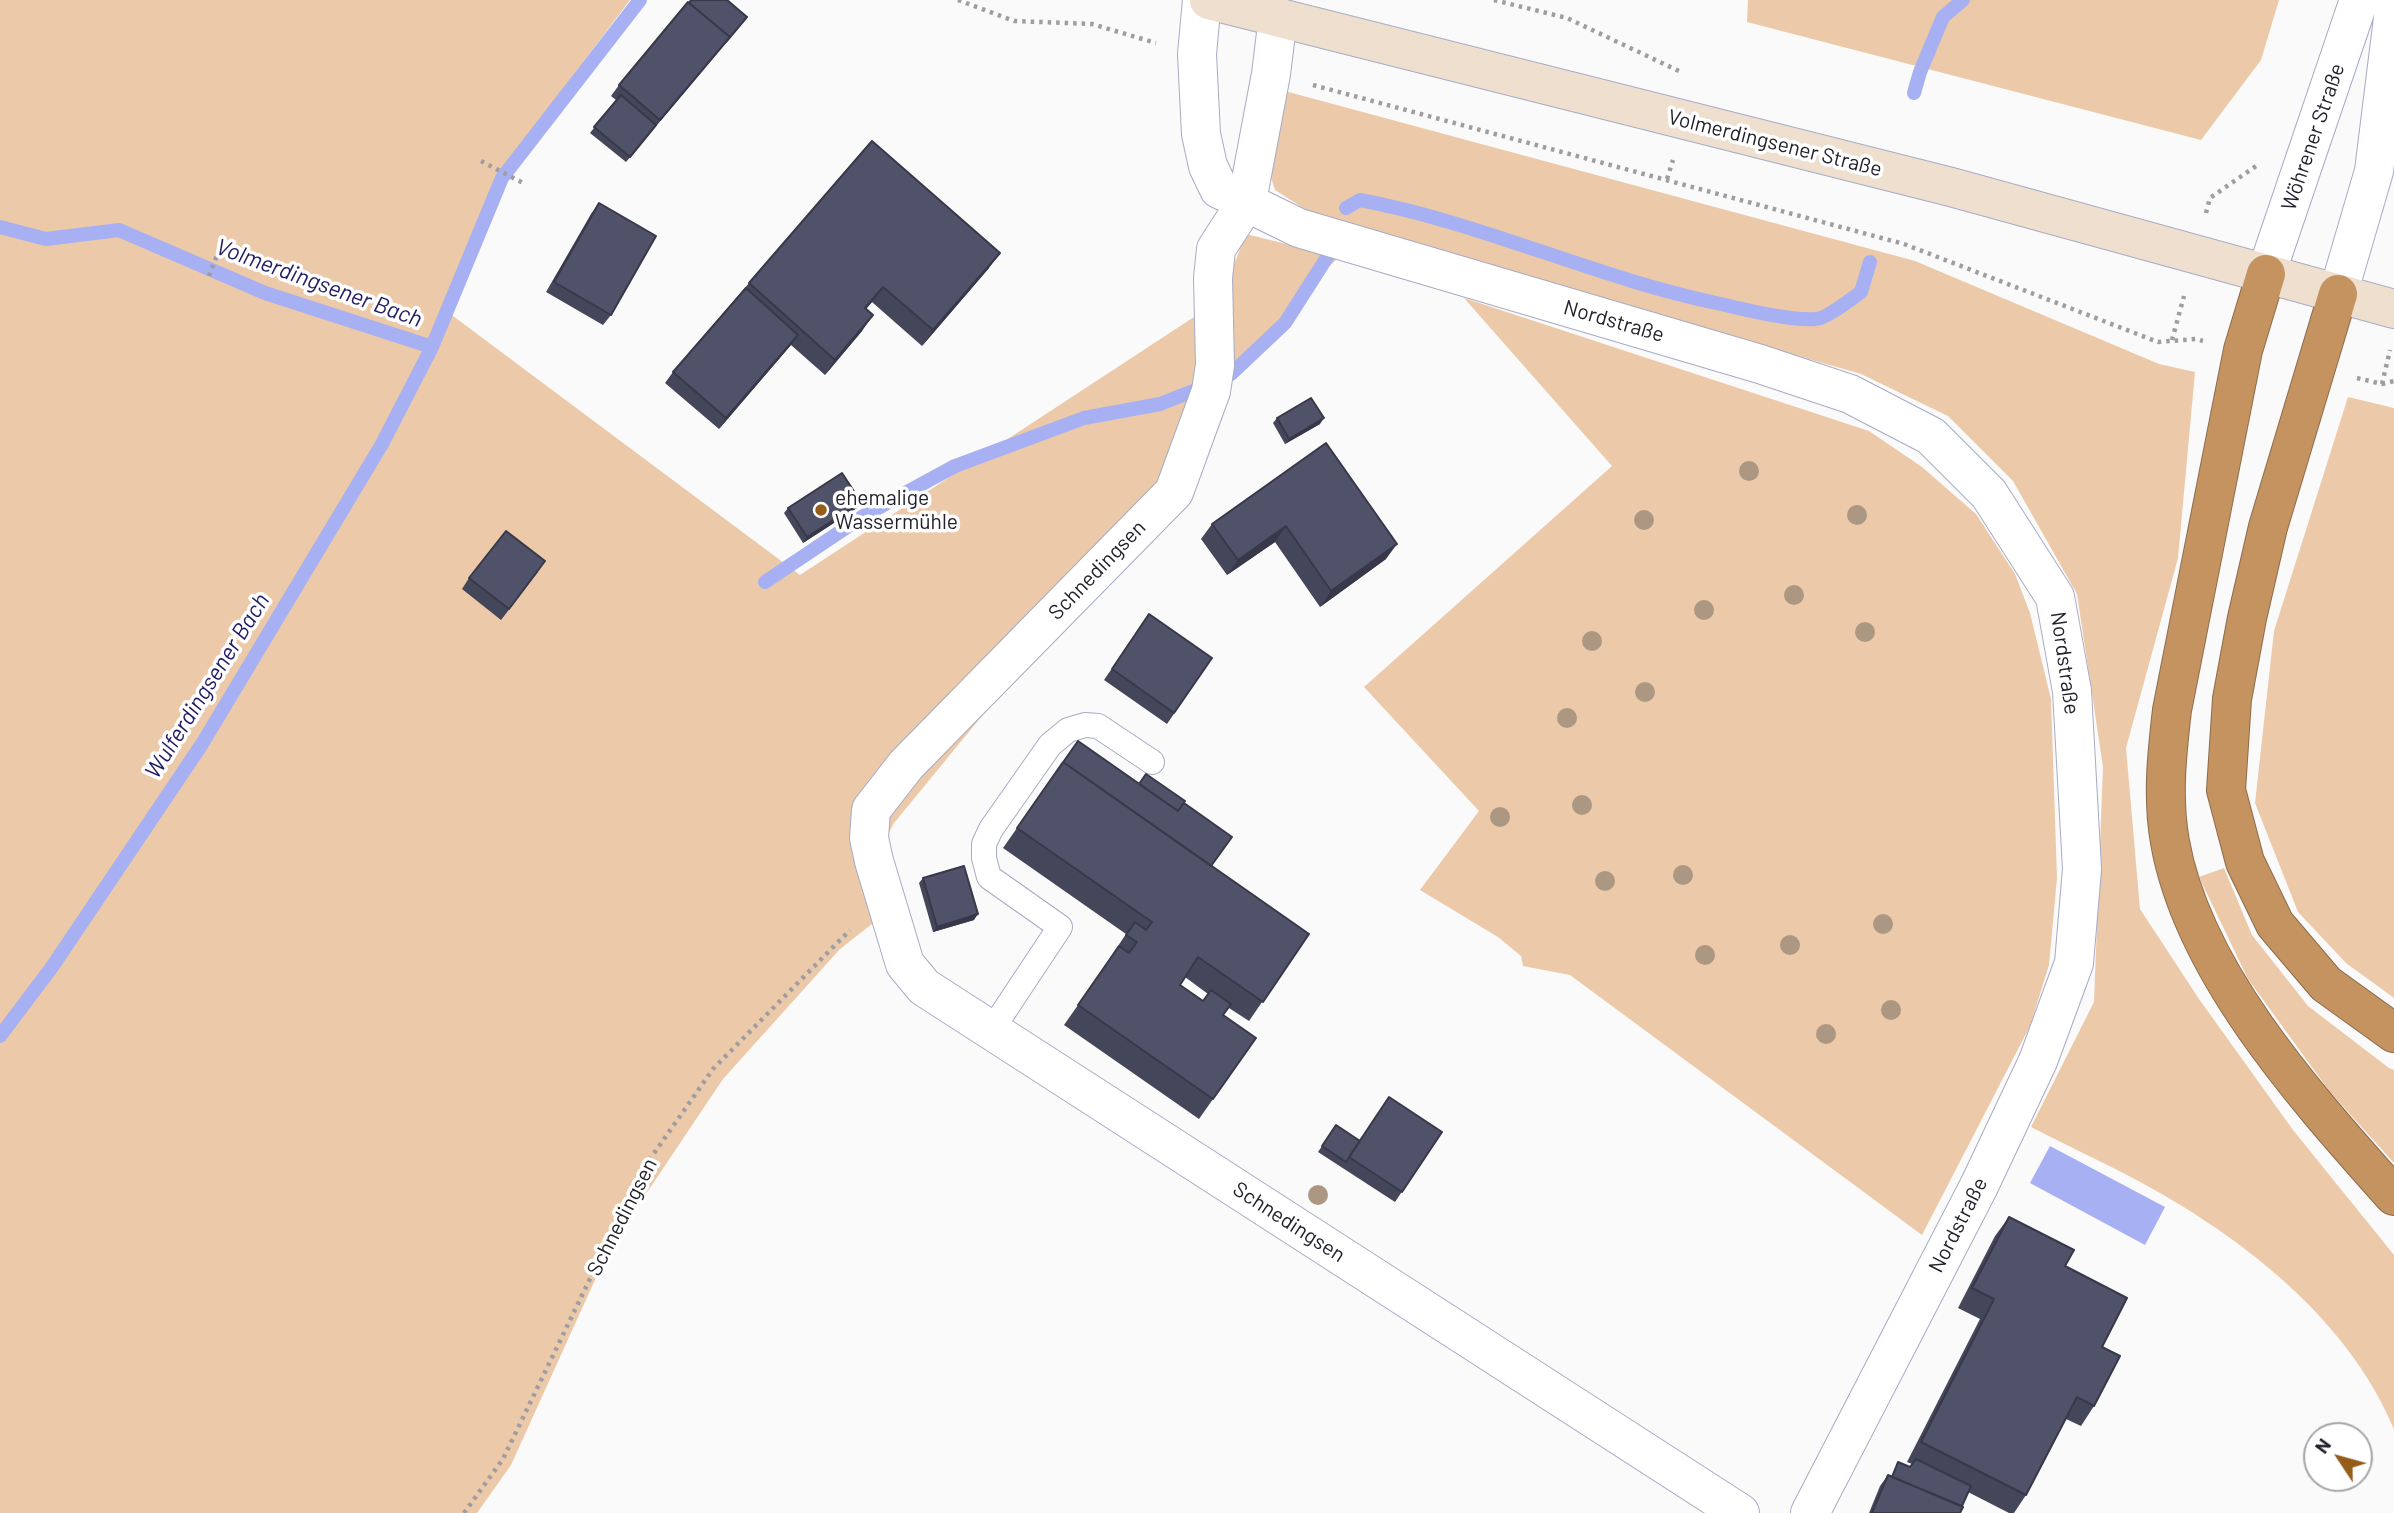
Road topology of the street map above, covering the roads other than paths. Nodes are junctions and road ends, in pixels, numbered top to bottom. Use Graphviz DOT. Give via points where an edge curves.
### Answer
graph roads {
  1 [pos="1202,0"];
  2 [pos="1209,0"];
  3 [pos="2359,0"];
  4 [pos="2394,10"];
  5 [pos="1278,17"];
  6 [pos="1247,201"];
  7 [pos="2266,274"];
  8 [pos="2338,294"];
  9 [pos="2393,327"];
  10 [pos="1152,762"];
  11 [pos="991,1031"];
  12 [pos="2394,1033"];
  13 [pos="2394,1196"];
  14 [pos="1740,1513"];
  15 [pos="1810,1513"];
  1 -- 6 [label="street, Nordstraße" via="1197,54 1201,134 1208,166 1219,188"];
  2 -- 5 [label="main road, Volmerdingsener Straße"];
  3 -- 7 [label="street, Wöhrener Straße"];
  4 -- 8 [label="street" via="2374,171"];
  5 -- 6 [label="street"];
  5 -- 7 [label="main road, Volmerdingsener Straße" via="1951,187"];
  6 -- 11 [label="street, Schnedingsen" via="1216,248 1211,391 1174,492 906,765 871,810 869,838 905,964 916,979"];
  6 -- 15 [label="street, Nordstraße" via="1299,228 1850,394 1931,436 1989,494 2055,597 2072,691 2082,869 2074,963 2038,1061 1979,1186"];
  7 -- 8 [label="main road, Volmerdingsener Straße"];
  7 -- 13 [label="highway" via="2243,351 2172,710 2165,768 2170,841 2182,890 2229,989 2314,1106"];
  8 -- 9 [label="main road, Volmerdingsener Straße"];
  8 -- 12 [label="highway" via="2268,527 2247,618 2232,699 2226,790 2245,862 2274,924 2326,984"];
  10 -- 11 [label="lane" via="1098,726 1069,730 1050,745 991,829 984,844 989,877 1060,927"];
  11 -- 14 [label="street, Schnedingsen"];
}
